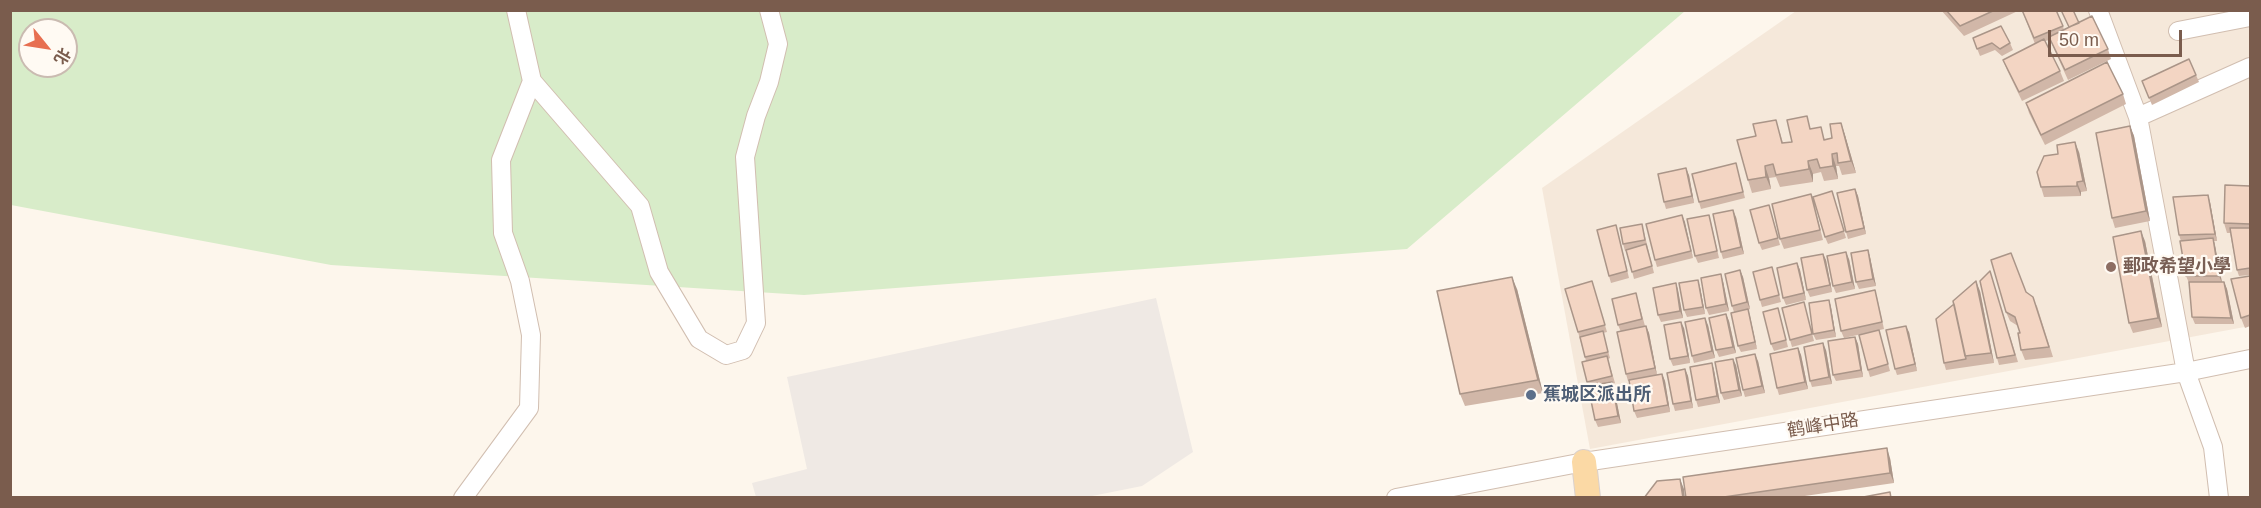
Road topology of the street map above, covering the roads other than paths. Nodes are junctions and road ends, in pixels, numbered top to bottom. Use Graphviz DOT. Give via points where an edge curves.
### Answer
graph roads {
  1 [pos="516,10"];
  2 [pos="769,10"];
  3 [pos="2098,10"];
  4 [pos="2250,17"];
  5 [pos="2178,31"];
  6 [pos="2250,67"];
  7 [pos="532,81"];
  8 [pos="2139,117"];
  9 [pos="2250,359"];
  10 [pos="2186,372"];
  11 [pos="1584,462"];
  12 [pos="463,498"];
  13 [pos="1396,498"];
  14 [pos="1588,498"];
  15 [pos="2219,498"];
  1 -- 7 [label="street"];
  2 -- 7 [label="street" via="778,44 745,157 756,322 743,350 726,354 699,339 659,272 640,206"];
  3 -- 8 [label="street"];
  4 -- 5 [label="street"];
  6 -- 8 [label="street"];
  7 -- 12 [label="street" via="501,160 503,233 520,281 531,335 529,408"];
  8 -- 10 [label="street"];
  9 -- 10 [label="street, 鹤峰中路"];
  10 -- 11 [label="street, 鹤峰中路"];
  10 -- 15 [label="street" via="2213,447"];
  11 -- 13 [label="street, 鹤峰中路"];
  11 -- 14 [label="main road"];
}
